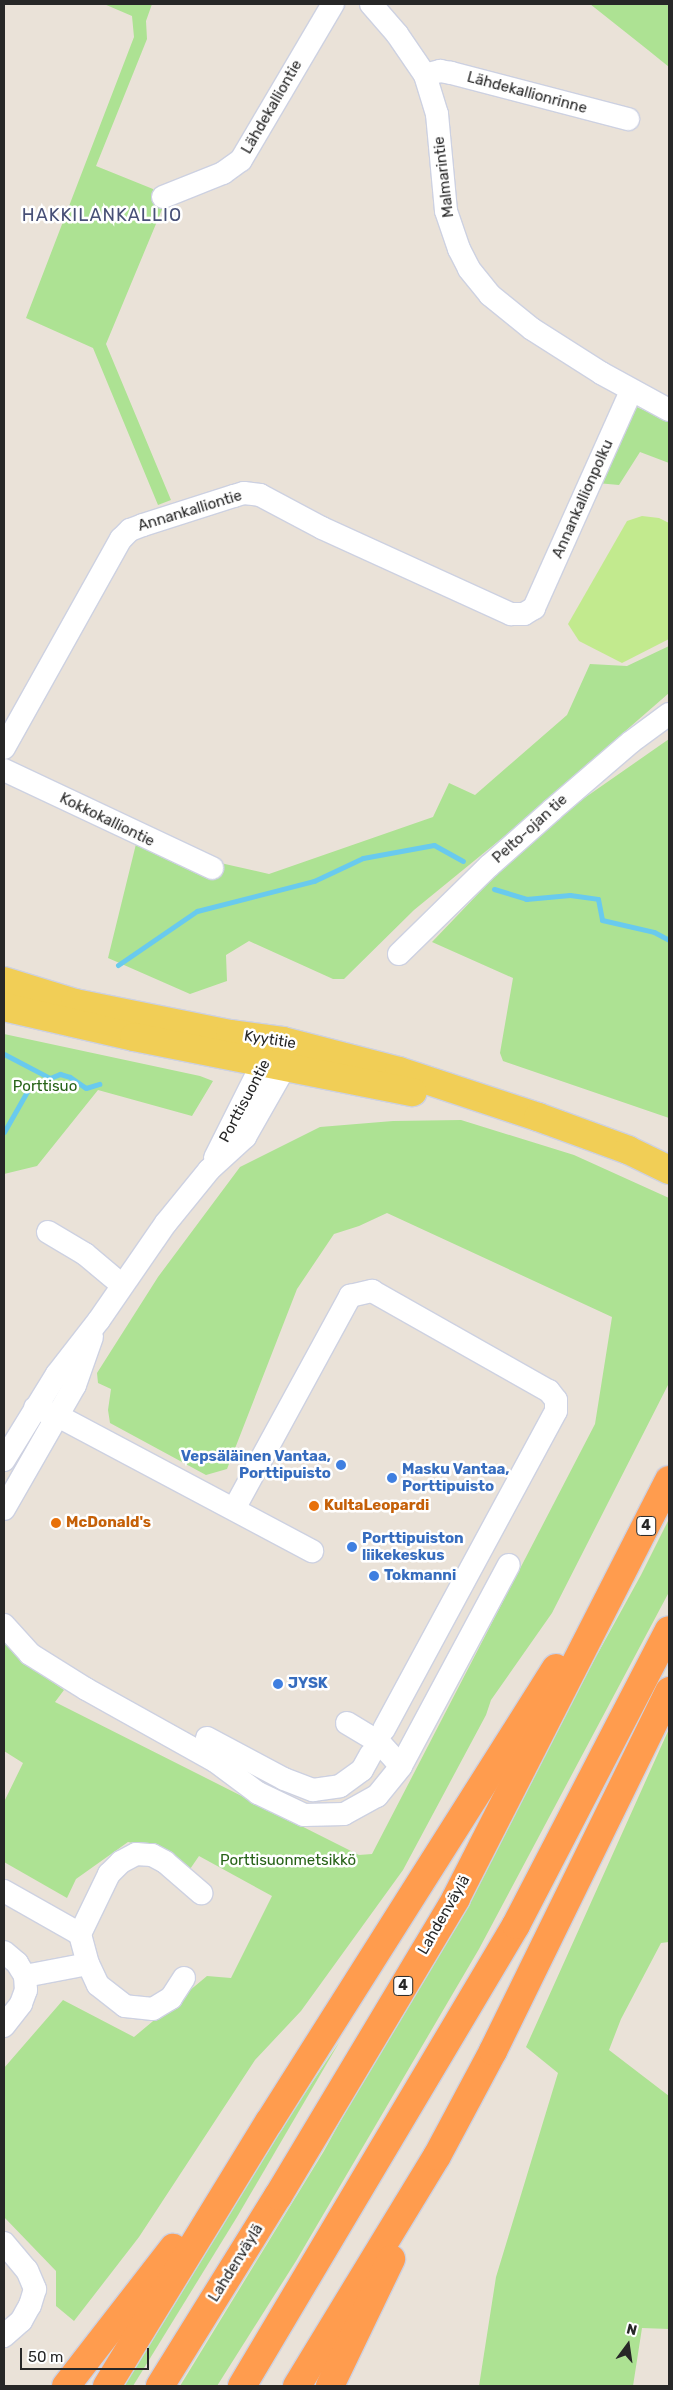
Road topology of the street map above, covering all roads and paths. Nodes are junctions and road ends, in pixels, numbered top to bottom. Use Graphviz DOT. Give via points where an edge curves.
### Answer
graph roads {
  1 [pos="332,4"];
  2 [pos="371,4"];
  3 [pos="425,75"];
  4 [pos="628,119"];
  5 [pos="162,198"];
  6 [pos="631,391"];
  7 [pos="669,410"];
  8 [pos="534,608"];
  9 [pos="669,714"];
  10 [pos="4,748"];
  11 [pos="4,770"];
  12 [pos="212,868"];
  13 [pos="399,954"];
  14 [pos="4,981"];
  15 [pos="4,1006"];
  16 [pos="283,1041"];
  17 [pos="274,1065"];
  18 [pos="532,1115"];
  19 [pos="669,1170"];
  20 [pos="48,1232"];
  21 [pos="122,1285"];
  22 [pos="99,1320"];
  23 [pos="35,1408"];
  24 [pos="58,1416"];
  25 [pos="4,1460"];
  26 [pos="669,1480"];
  27 [pos="4,1509"];
  28 [pos="234,1509"];
  29 [pos="312,1551"];
  30 [pos="509,1565"];
  31 [pos="623,1573"];
  32 [pos="4,1625"];
  33 [pos="669,1630"];
  34 [pos="669,1690"];
  35 [pos="346,1723"];
  36 [pos="384,1729"];
  37 [pos="207,1738"];
  38 [pos="371,1754"];
  39 [pos="400,1766"];
  40 [pos="4,1891"];
  41 [pos="201,1892"];
  42 [pos="80,1934"];
  43 [pos="4,1952"];
  44 [pos="88,1964"];
  45 [pos="25,1976"];
  46 [pos="184,1978"];
  47 [pos="4,2026"];
  48 [pos="269,2122"];
  49 [pos="437,2156"];
  50 [pos="4,2243"];
  51 [pos="4,2336"];
  52 [pos="66,2386"];
  53 [pos="107,2386"];
  54 [pos="160,2386"];
  55 [pos="242,2386"];
  56 [pos="296,2386"];
  57 [pos="330,2386"];
  1 -- 5 [label="street, Lähdekalliontie" via="241,160 223,173"];
  2 -- 3 [label="street, Malmarintie" via="397,34"];
  3 -- 4 [label="street, Lähdekallionrinne" via="452,73"];
  3 -- 6 [label="street, Malmarintie" via="437,114 446,210 469,269 490,295 516,317"];
  6 -- 7 [label="street, Malmarintie"];
  6 -- 8 [label="street, Annankallionpolku"];
  8 -- 10 [label="street, Annankalliontie" via="524,614 511,614 322,528 260,495 244,493 143,525 126,534"];
  9 -- 13 [label="street, Pelto-ojan tie" via="631,742 489,866"];
  11 -- 12 [label="street, Kokkokalliontie"];
  14 -- 16 [label="main road, Kyytitie" via="75,1004"];
  15 -- 17 [label="main road, Kyytitie" via="134,1037"];
  16 -- 17 [label="street, Porttisuontie"];
  16 -- 18 [label="main road, Kyytitie" via="399,1071"];
  17 -- 18 [label="main road, Kyytitie"];
  17 -- 21 [label="street, Porttisuontie" via="245,1137 209,1170"];
  18 -- 19 [label="main road, Kyytitie" via="628,1150"];
  20 -- 21 [label="street" via="85,1254"];
  21 -- 22 [label="street, Porttisuontie"];
  22 -- 23 [label="street, Porttisuontie"];
  22 -- 24 [label="street, Porttisuontie" via="75,1385"];
  23 -- 24 [label="street"];
  23 -- 25 [label="street, Porttisuontie"];
  24 -- 27 [label="street, Porttisuontie"];
  24 -- 28 [label="street"];
  26 -- 31 [label="highway, Lahdenväylä / 4"];
  28 -- 29 [label="street"];
  28 -- 36 [label="street" via="350,1296 372,1291 549,1391 556,1400 556,1411"];
  30 -- 39 [label="street"];
  31 -- 48 [label="highway" via="552,1674"];
  31 -- 54 [label="highway, Lahdenväylä / 4" via="456,1898"];
  32 -- 39 [label="street" via="30,1654 215,1761 258,1793 304,1815 344,1814 377,1796"];
  33 -- 55 [label="highway" via="516,1925"];
  34 -- 49 [label="highway" via="497,2042"];
  35 -- 39 [label="street" via="380,1743"];
  37 -- 38 [label="street" via="284,1779 312,1790 340,1786 362,1770"];
  40 -- 42 [label="street"];
  41 -- 42 [label="street" via="164,1862 152,1855 136,1854 109,1874"];
  42 -- 44 [label="street"];
  43 -- 45 [label="street" via="17,1963"];
  44 -- 45 [label="street"];
  44 -- 46 [label="street" via="98,1985 125,2006 153,2010 171,1998"];
  45 -- 47 [label="street" via="26,1990 21,2004"];
  48 -- 52 [label="highway" via="221,2180 159,2268"];
  48 -- 53 [label="highway"];
  49 -- 56 [label="highway"];
  49 -- 57 [label="highway" via="370,2306"];
  50 -- 51 [label="street" via="27,2270 35,2289 21,2321"];
}
